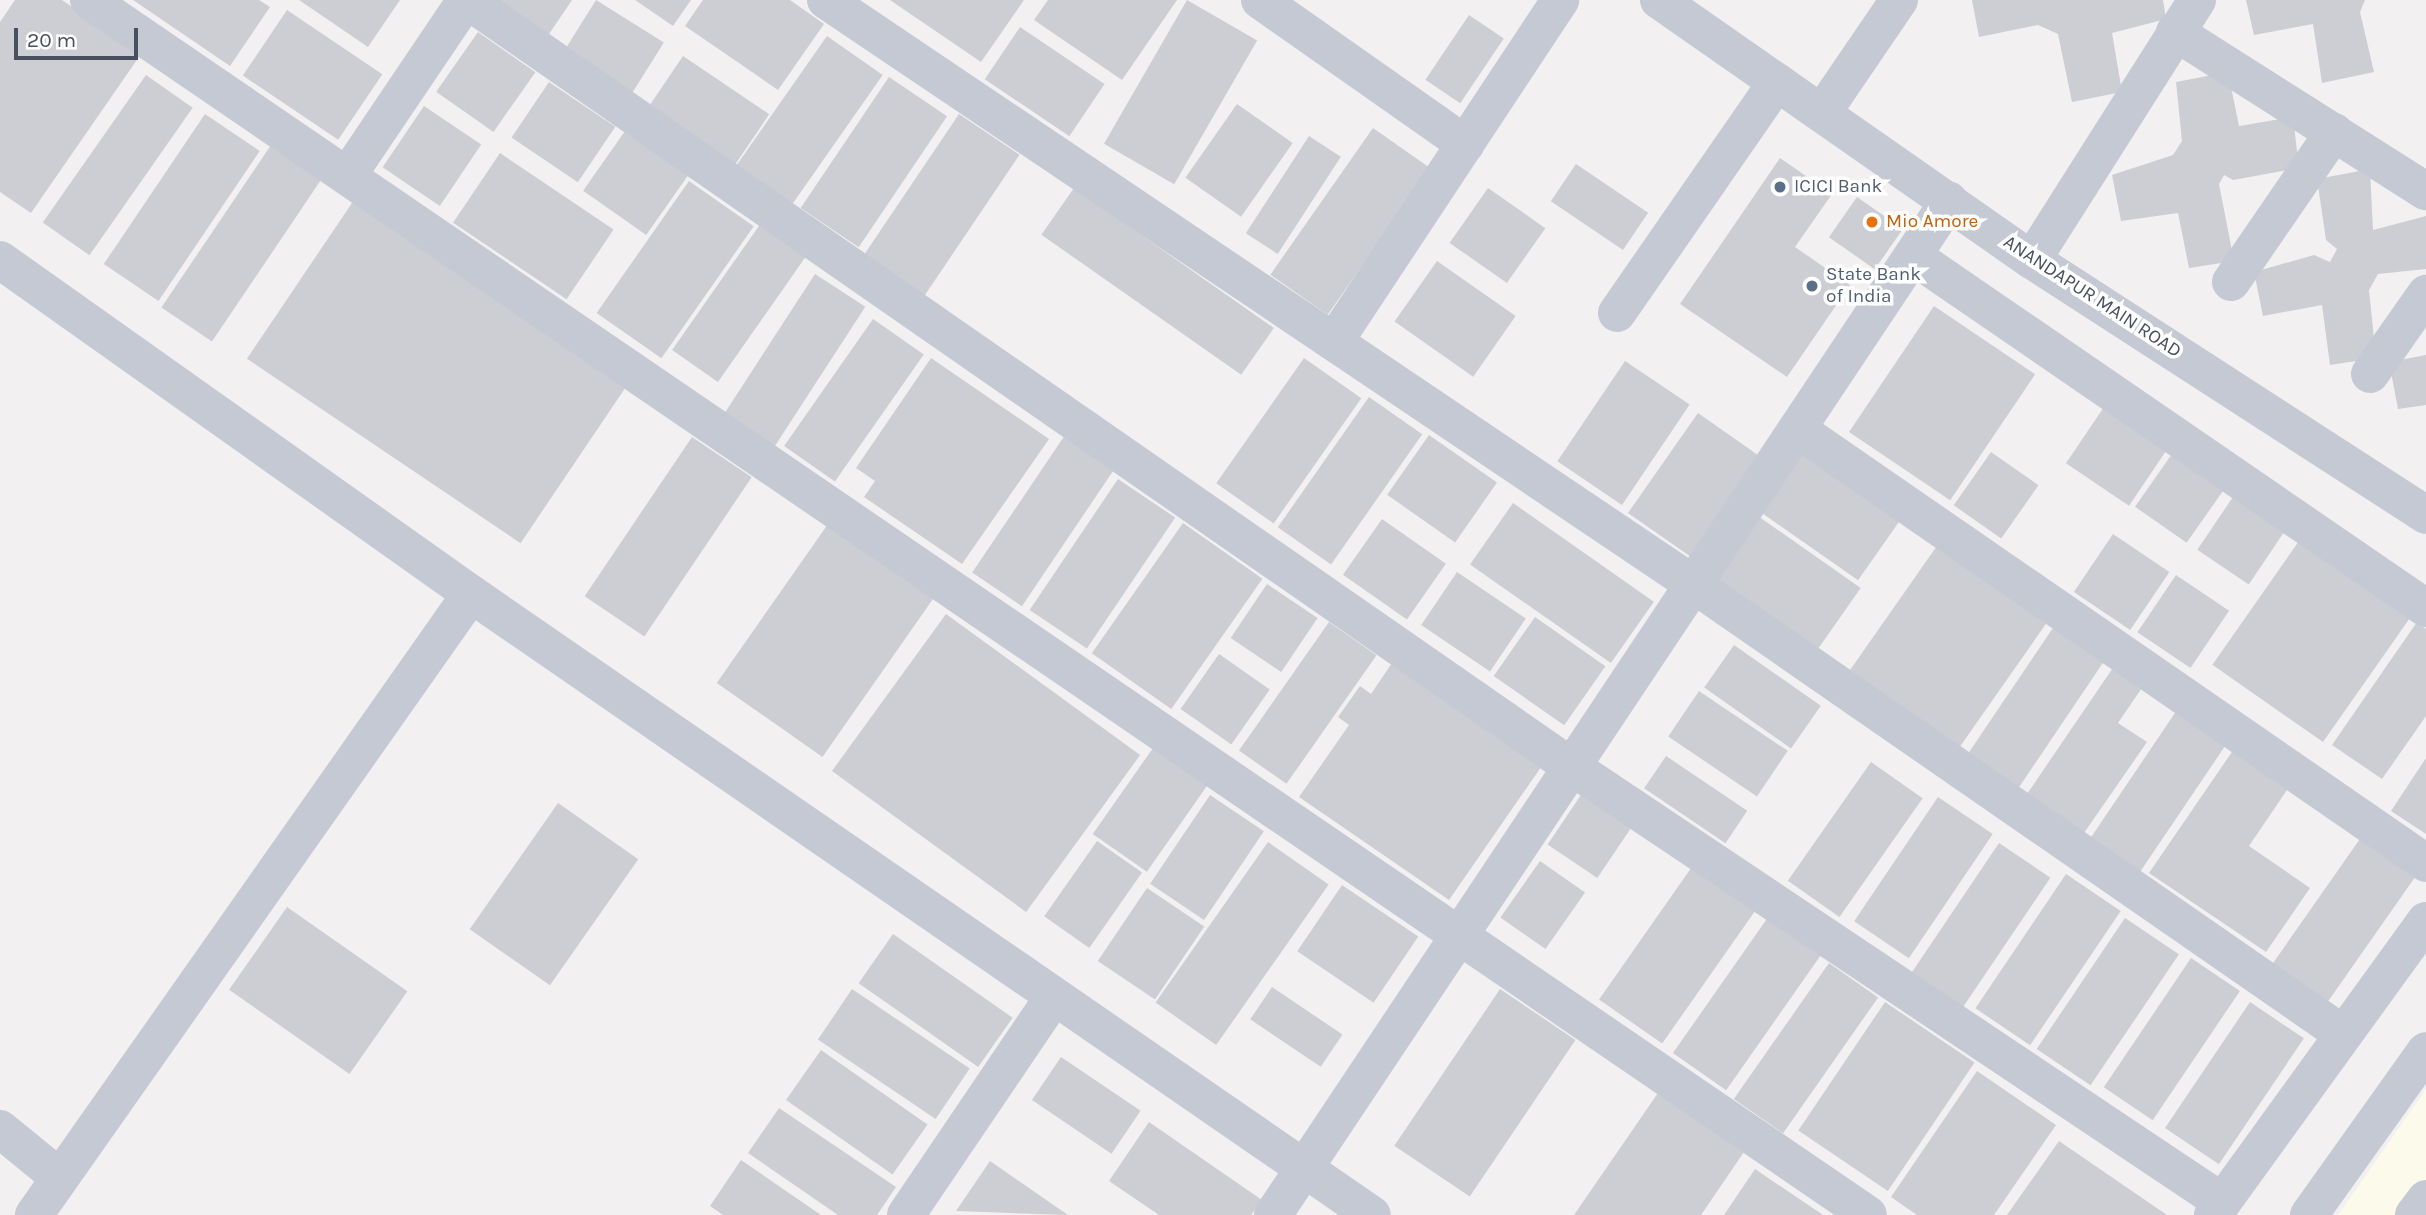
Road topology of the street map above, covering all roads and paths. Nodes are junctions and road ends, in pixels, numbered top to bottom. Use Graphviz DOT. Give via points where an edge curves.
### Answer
graph roads {
  1 [pos="89,0"];
  2 [pos="466,0"];
  3 [pos="826,0"];
  4 [pos="1260,0"];
  5 [pos="1560,0"];
  6 [pos="1659,0"];
  7 [pos="1899,0"];
  8 [pos="2197,0"];
  9 [pos="2175,32"];
  10 [pos="1777,82"];
  11 [pos="1824,110"];
  12 [pos="2334,132"];
  13 [pos="1465,144"];
  14 [pos="350,173"];
  15 [pos="2426,191"];
  16 [pos="1949,201"];
  17 [pos="1913,256"];
  18 [pos="0,260"];
  19 [pos="2032,260"];
  20 [pos="2231,282"];
  21 [pos="2426,294"];
  22 [pos="1617,313"];
  23 [pos="1334,342"];
  24 [pos="2370,374"];
  25 [pos="1797,429"];
  26 [pos="2426,515"];
  27 [pos="1693,584"];
  28 [pos="471,594"];
  29 [pos="2426,608"];
  30 [pos="1572,767"];
  31 [pos="2426,863"];
  32 [pos="2426,921"];
  33 [pos="1461,933"];
  34 [pos="1053,998"];
  35 [pos="2343,1034"];
  36 [pos="2426,1051"];
  37 [pos="0,1129"];
  38 [pos="1303,1170"];
  39 [pos="60,1178"];
  40 [pos="2426,1199"];
  41 [pos="2217,1209"];
  42 [pos="2323,1210"];
  43 [pos="34,1215"];
  44 [pos="906,1215"];
  45 [pos="1273,1215"];
  46 [pos="1372,1215"];
  47 [pos="1868,1215"];
  48 [pos="2414,1215"];
  1 -- 14 [label="street"];
  2 -- 14 [label="street"];
  2 -- 30 [label="street"];
  3 -- 23 [label="street"];
  4 -- 13 [label="street"];
  5 -- 13 [label="street"];
  6 -- 10 [label="street, ANANDAPUR MAIN ROAD"];
  7 -- 11 [label="street"];
  8 -- 9 [label="street"];
  9 -- 12 [label="street"];
  9 -- 19 [label="street"];
  10 -- 11 [label="street, ANANDAPUR MAIN ROAD"];
  10 -- 22 [label="street"];
  11 -- 16 [label="street, ANANDAPUR MAIN ROAD"];
  12 -- 15 [label="street"];
  12 -- 20 [label="street"];
  13 -- 23 [label="street"];
  14 -- 33 [label="street"];
  16 -- 17 [label="street"];
  16 -- 19 [label="street, ANANDAPUR MAIN ROAD"];
  17 -- 25 [label="street"];
  17 -- 29 [label="street"];
  18 -- 28 [label="street"];
  19 -- 26 [label="street, ANANDAPUR MAIN ROAD"];
  21 -- 24 [label="street"];
  23 -- 27 [label="street"];
  25 -- 27 [label="street"];
  25 -- 31 [label="street"];
  27 -- 30 [label="street"];
  27 -- 35 [label="street"];
  28 -- 34 [label="street"];
  28 -- 39 [label="street"];
  30 -- 33 [label="street"];
  30 -- 41 [label="street"];
  32 -- 35 [label="street"];
  33 -- 38 [label="street"];
  33 -- 47 [label="street"];
  34 -- 38 [label="street"];
  34 -- 44 [label="street"];
  35 -- 41 [label="street"];
  36 -- 42 [label="street"];
  37 -- 39 [label="street"];
  38 -- 45 [label="street"];
  38 -- 46 [label="street"];
  39 -- 43 [label="street"];
  40 -- 48 [label="street"];
}
